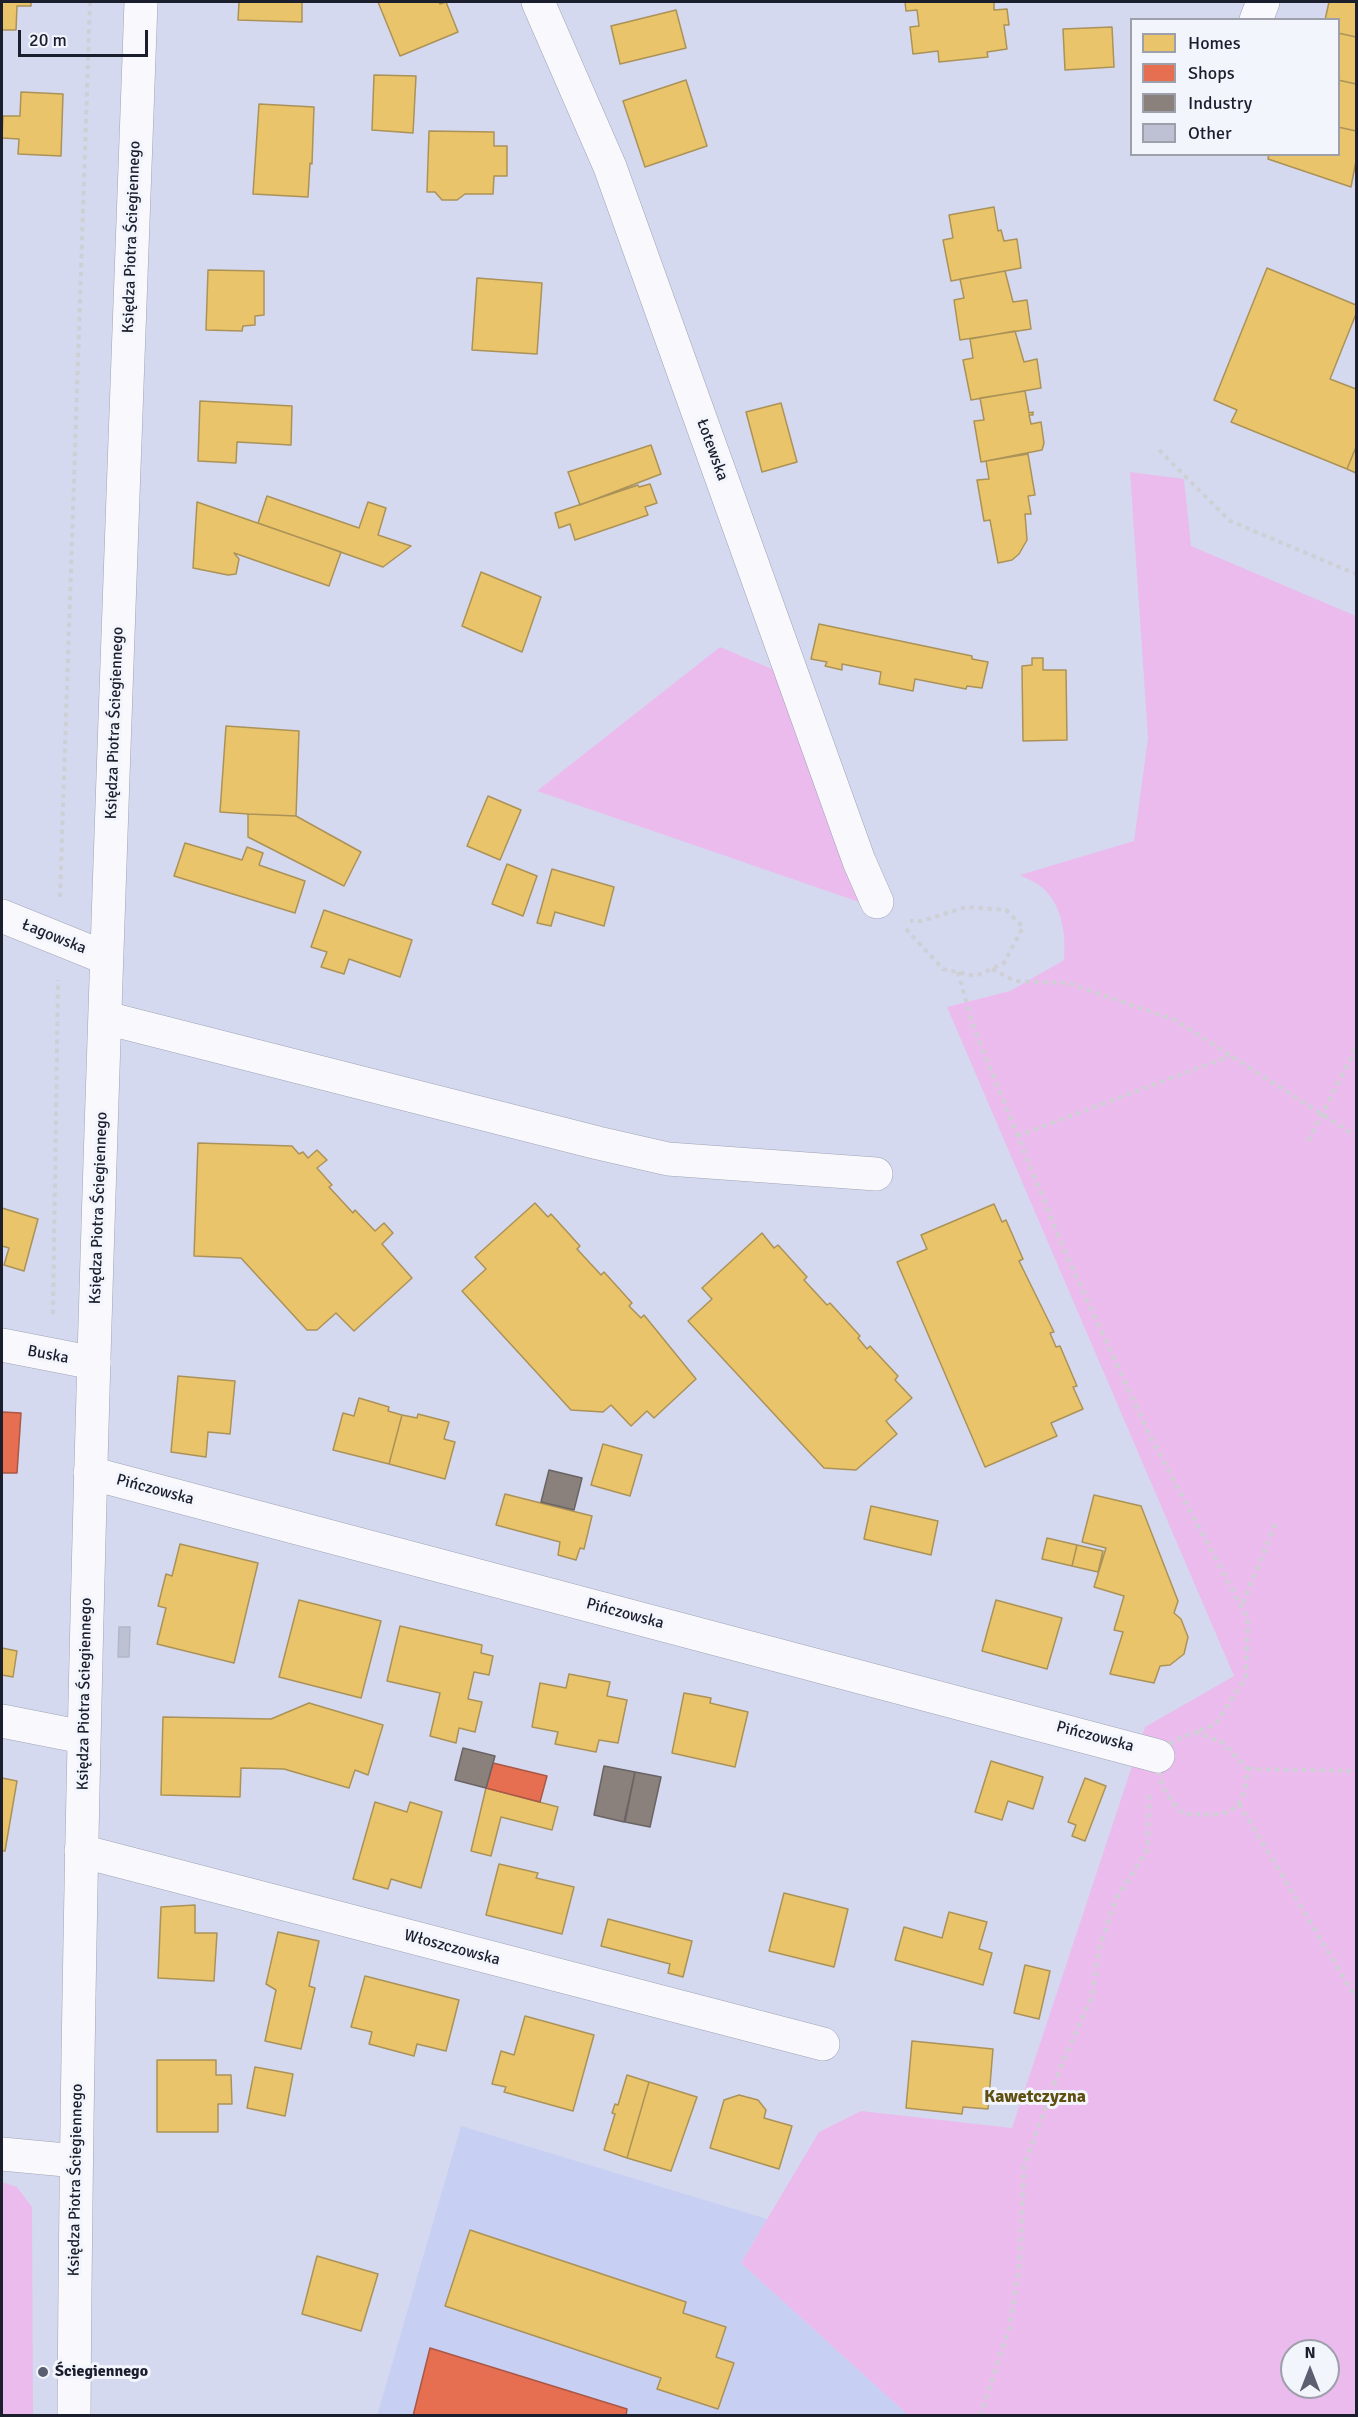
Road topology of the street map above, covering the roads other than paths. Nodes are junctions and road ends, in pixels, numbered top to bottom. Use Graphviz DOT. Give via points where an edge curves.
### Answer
graph roads {
  1 [pos="141,2"];
  2 [pos="538,2"];
  3 [pos="1263,2"];
  4 [pos="1257,18"];
  5 [pos="877,902"];
  6 [pos="2,916"];
  7 [pos="106,958"];
  8 [pos="106,1018"];
  9 [pos="876,1174"];
  10 [pos="2,1346"];
  11 [pos="94,1363"];
  12 [pos="90,1473"];
  13 [pos="2,1721"];
  14 [pos="83,1737"];
  15 [pos="1152,1753"];
  16 [pos="81,1851"];
  17 [pos="823,2044"];
  18 [pos="2,2154"];
  19 [pos="76,2161"];
  20 [pos="74,2415"];
  1 -- 7 [label="street, Księdza Piotra Ściegiennego"];
  2 -- 5 [label="street, Łotewska" via="610,167"];
  3 -- 4 [label="street"];
  6 -- 7 [label="street, Łagowska"];
  7 -- 8 [label="street, Księdza Piotra Ściegiennego"];
  8 -- 9 [label="street" via="668,1159"];
  8 -- 11 [label="street, Księdza Piotra Ściegiennego"];
  10 -- 11 [label="street, Buska"];
  11 -- 12 [label="street, Księdza Piotra Ściegiennego"];
  12 -- 14 [label="street, Księdza Piotra Ściegiennego"];
  12 -- 15 [label="street, Pińczowska"];
  13 -- 14 [label="street"];
  14 -- 16 [label="street, Księdza Piotra Ściegiennego"];
  16 -- 17 [label="street, Włoszczowska"];
  16 -- 19 [label="street, Księdza Piotra Ściegiennego"];
  18 -- 19 [label="street"];
  19 -- 20 [label="street, Księdza Piotra Ściegiennego"];
}
